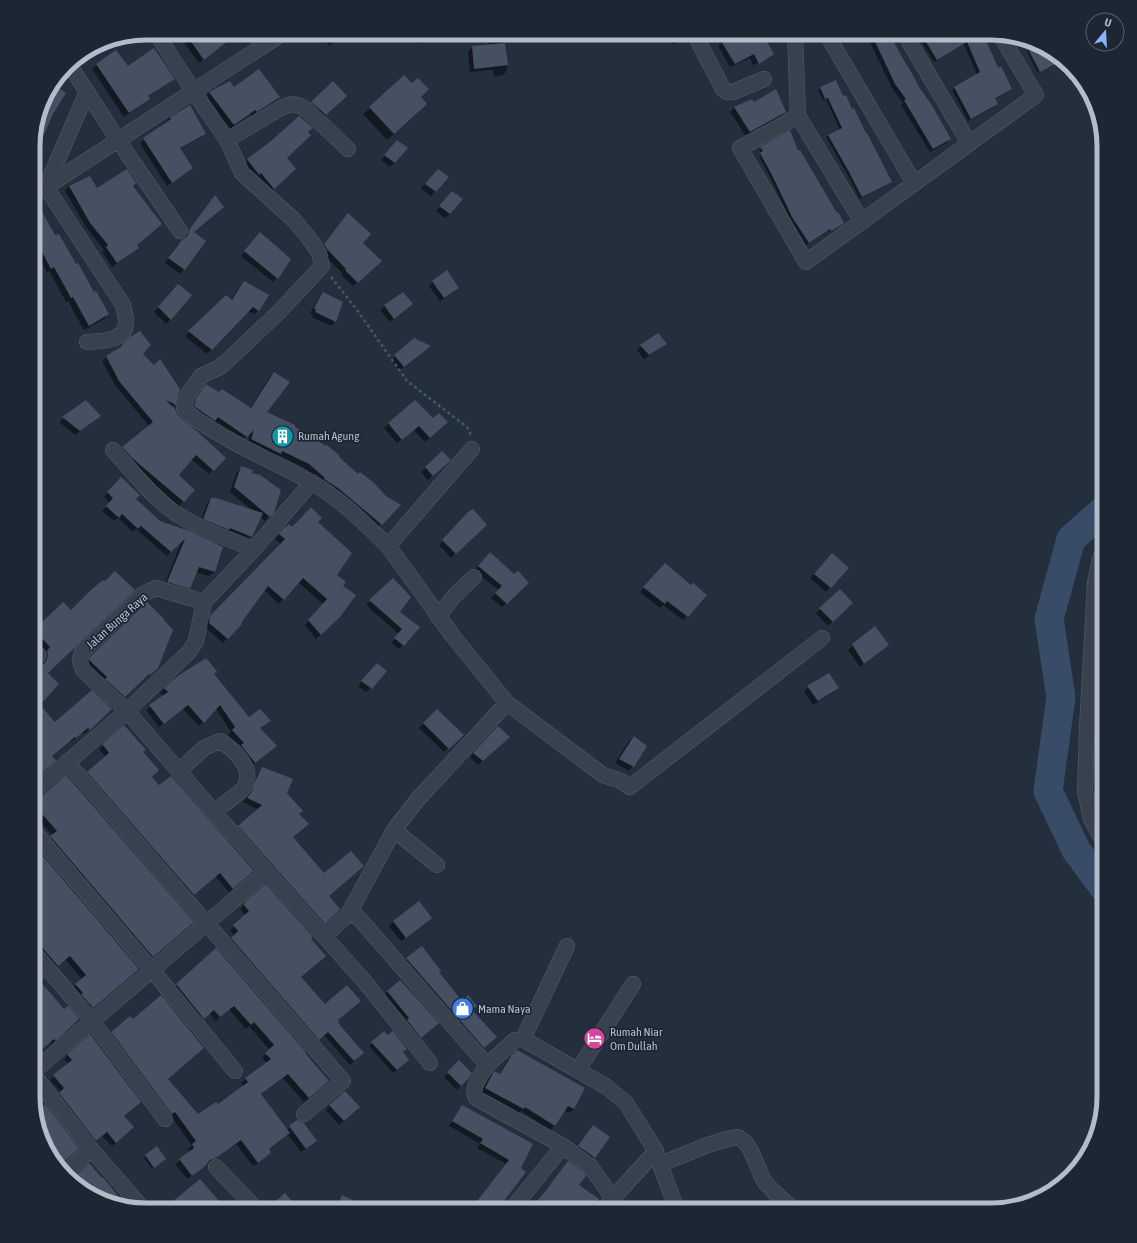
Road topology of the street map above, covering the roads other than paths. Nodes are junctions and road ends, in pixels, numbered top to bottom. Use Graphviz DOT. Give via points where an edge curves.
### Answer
graph roads {
  1 [pos="161,40"];
  2 [pos="270,40"];
  3 [pos="698,40"];
  4 [pos="795,40"];
  5 [pos="830,40"];
  6 [pos="908,40"];
  7 [pos="1004,41"];
  8 [pos="73,69"];
  9 [pos="764,79"];
  10 [pos="87,92"];
  11 [pos="194,92"];
  12 [pos="798,116"];
  13 [pos="118,140"];
  14 [pos="227,140"];
  15 [pos="969,143"];
  16 [pos="348,149"];
  17 [pos="914,183"];
  18 [pos="46,188"];
  19 [pos="862,222"];
  20 [pos="180,231"];
  21 [pos="87,342"];
  22 [pos="472,449"];
  23 [pos="113,450"];
  24 [pos="312,482"];
  25 [pos="388,546"];
  26 [pos="254,549"];
  27 [pos="474,577"];
  28 [pos="1097,578"];
  29 [pos="204,602"];
  30 [pos="438,617"];
  31 [pos="822,638"];
  32 [pos="507,703"];
  33 [pos="127,711"];
  34 [pos="1087,729"];
  35 [pos="1097,730"];
  36 [pos="67,762"];
  37 [pos="178,771"];
  38 [pos="40,786"];
  39 [pos="214,812"];
  40 [pos="394,830"];
  41 [pos="1097,830"];
  42 [pos="40,838"];
  43 [pos="437,865"];
  44 [pos="267,872"];
  45 [pos="349,913"];
  46 [pos="206,923"];
  47 [pos="325,936"];
  48 [pos="567,946"];
  49 [pos="40,959"];
  50 [pos="152,970"];
  51 [pos="633,984"];
  52 [pos="92,1021"];
  53 [pos="523,1039"];
  54 [pos="430,1063"];
  55 [pos="487,1065"];
  56 [pos="40,1067"];
  57 [pos="578,1070"];
  58 [pos="235,1071"];
  59 [pos="40,1082"];
  60 [pos="304,1114"];
  61 [pos="166,1119"];
  62 [pos="563,1146"];
  63 [pos="91,1149"];
  64 [pos="658,1158"];
  65 [pos="216,1167"];
  66 [pos="69,1170"];
  67 [pos="613,1198"];
  68 [pos="137,1202"];
  69 [pos="250,1203"];
  70 [pos="516,1203"];
  71 [pos="609,1203"];
  72 [pos="674,1203"];
  73 [pos="786,1203"];
  1 -- 11 [label="street"];
  2 -- 11 [label="street"];
  3 -- 9 [label="street" via="722,89 728,93"];
  4 -- 12 [label="street"];
  5 -- 17 [label="street"];
  6 -- 15 [label="street"];
  7 -- 15 [label="street" via="1036,95"];
  8 -- 10 [label="street"];
  10 -- 13 [label="street"];
  10 -- 18 [label="street"];
  11 -- 13 [label="street"];
  11 -- 14 [label="street"];
  12 -- 19 [label="street"];
  12 -- 19 [label="street" via="740,148 806,262"];
  13 -- 18 [label="street"];
  13 -- 20 [label="street"];
  14 -- 16 [label="street" via="279,109 294,104 307,110"];
  14 -- 24 [label="street" via="242,173 294,220 319,253 322,266 278,314 226,362 201,376 188,394 184,408 204,425 230,441"];
  15 -- 17 [label="street"];
  17 -- 19 [label="street"];
  18 -- 21 [label="street" via="123,305 126,321 121,336"];
  22 -- 25 [label="street"];
  23 -- 26 [label="street" via="171,510 222,537"];
  24 -- 25 [label="street" via="352,510"];
  24 -- 26 [label="street"];
  25 -- 30 [label="street"];
  26 -- 29 [label="street"];
  27 -- 30 [label="street" via="454,596"];
  28 -- 34 [label="street"];
  29 -- 33 [label="street" via="196,641 189,652"];
  29 -- 33 [label="street, Jalan Bunga Raya" via="156,588 143,594 82,652 80,664 84,670"];
  30 -- 32 [label="street"];
  31 -- 32 [label="street" via="630,787 603,775"];
  32 -- 40 [label="street" via="418,799"];
  33 -- 36 [label="street"];
  33 -- 37 [label="street, Jalan Bunga Raya"];
  34 -- 35 [label="street"];
  34 -- 41 [label="street" via="1085,791 1091,818"];
  36 -- 38 [label="street"];
  36 -- 46 [label="street"];
  37 -- 39 [label="street"];
  37 -- 39 [label="street" via="204,748 220,741 229,746 243,761 248,775 245,787"];
  39 -- 44 [label="street"];
  40 -- 43 [label="street"];
  40 -- 45 [label="street"];
  42 -- 50 [label="street"];
  44 -- 46 [label="street"];
  44 -- 47 [label="street"];
  45 -- 47 [label="street"];
  45 -- 55 [label="street" via="357,916 366,925"];
  46 -- 50 [label="street"];
  46 -- 60 [label="street" via="343,1081"];
  47 -- 54 [label="street"];
  48 -- 53 [label="street"];
  49 -- 52 [label="street"];
  50 -- 52 [label="street"];
  50 -- 58 [label="street"];
  51 -- 57 [label="street"];
  52 -- 56 [label="street"];
  52 -- 61 [label="street"];
  53 -- 55 [label="street" via="515,1040"];
  53 -- 57 [label="street"];
  55 -- 62 [label="street" via="474,1088 476,1098"];
  57 -- 64 [label="street" via="607,1087 626,1103"];
  59 -- 63 [label="street"];
  62 -- 67 [label="street" via="590,1166"];
  62 -- 70 [label="street"];
  63 -- 66 [label="street"];
  63 -- 68 [label="street"];
  64 -- 67 [label="street"];
  64 -- 72 [label="street"];
  64 -- 73 [label="street" via="738,1137 746,1143 764,1181"];
  65 -- 69 [label="street"];
  67 -- 71 [label="street"];
}
